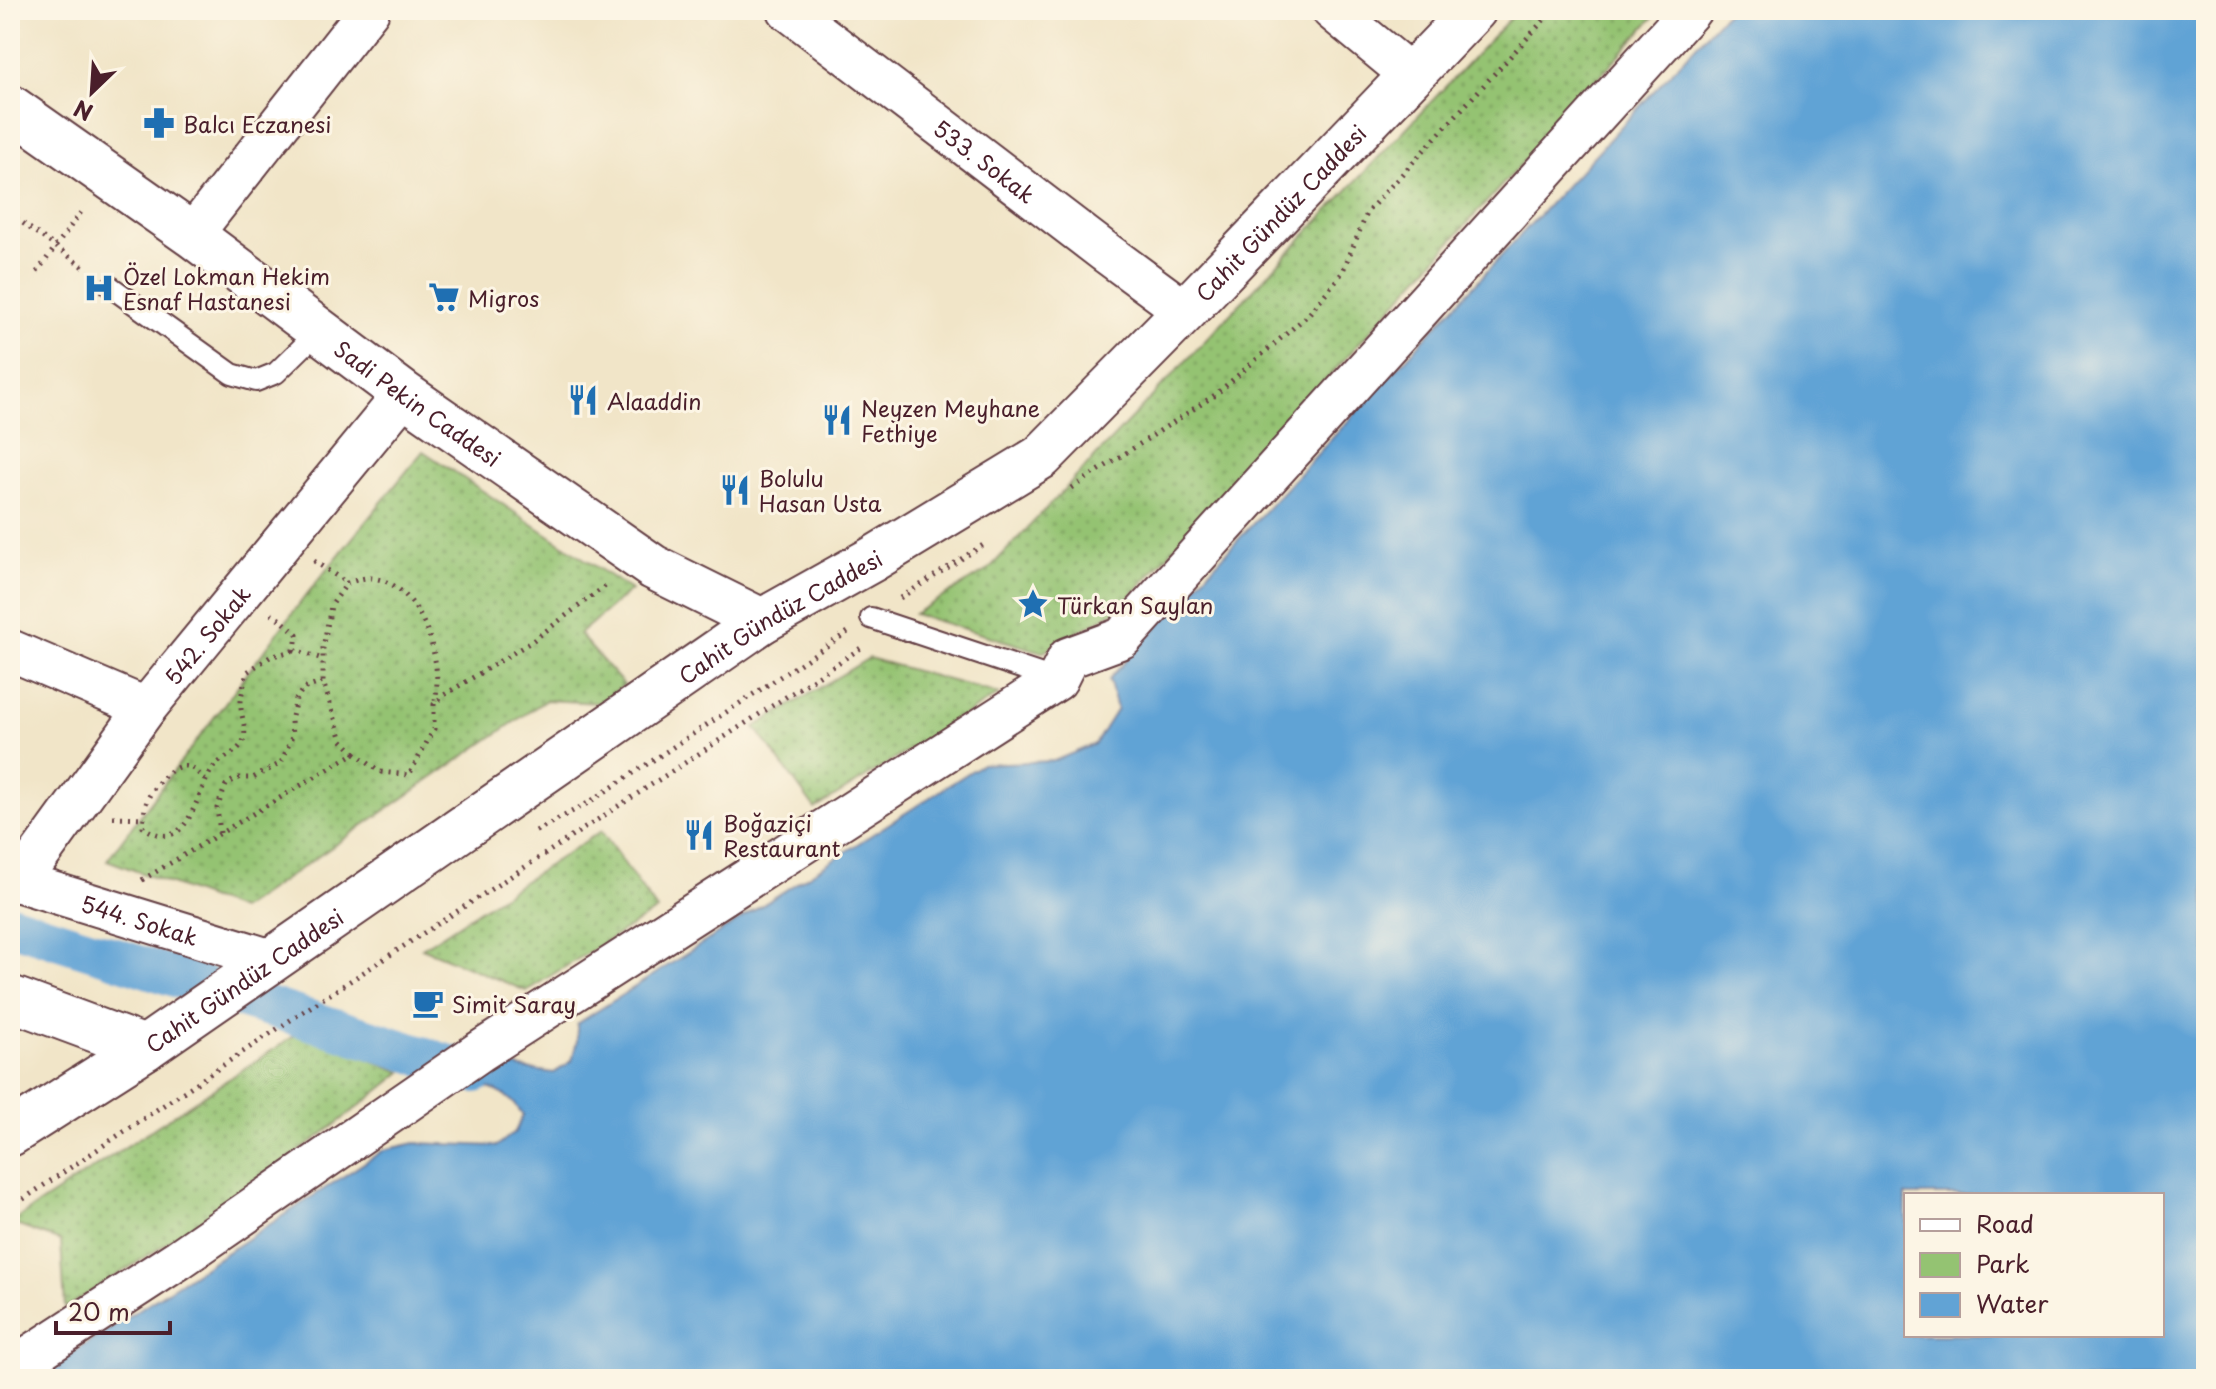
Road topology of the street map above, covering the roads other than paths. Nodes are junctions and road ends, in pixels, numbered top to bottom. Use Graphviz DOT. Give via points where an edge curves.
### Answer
graph roads {
  1 [pos="369,10"];
  2 [pos="788,10"];
  3 [pos="1332,10"];
  4 [pos="1474,10"];
  5 [pos="1691,10"];
  6 [pos="1412,76"];
  7 [pos="10,107"];
  8 [pos="192,235"];
  9 [pos="111,287"];
  10 [pos="1185,311"];
  11 [pos="320,330"];
  12 [pos="404,394"];
  13 [pos="871,618"];
  14 [pos="762,621"];
  15 [pos="10,650"];
  16 [pos="1057,680"];
  17 [pos="146,708"];
  18 [pos="15,881"];
  19 [pos="272,960"];
  20 [pos="10,998"];
  21 [pos="145,1048"];
  22 [pos="10,1134"];
  23 [pos="10,1369"];
  1 -- 8 [label="street"];
  2 -- 10 [label="street, 533. Sokak"];
  3 -- 6 [label="street"];
  4 -- 6 [label="main road, Cahit Gündüz Caddesi"];
  5 -- 16 [label="street" via="1122,638 1068,658"];
  6 -- 10 [label="main road, Cahit Gündüz Caddesi"];
  7 -- 8 [label="main road, Sadi Pekin Caddesi"];
  8 -- 11 [label="main road, Sadi Pekin Caddesi"];
  9 -- 11 [label="lane" via="232,374 256,381 276,373"];
  10 -- 14 [label="main road, Cahit Gündüz Caddesi" via="1041,457"];
  11 -- 12 [label="main road, Sadi Pekin Caddesi"];
  12 -- 14 [label="main road, Sadi Pekin Caddesi" via="653,567"];
  12 -- 17 [label="street, 542. Sokak"];
  13 -- 16 [label="lane"];
  14 -- 19 [label="main road, Cahit Gündüz Caddesi"];
  15 -- 17 [label="street"];
  16 -- 23 [label="street" via="479,1052"];
  17 -- 18 [label="street, 542. Sokak"];
  18 -- 19 [label="street, 544. Sokak"];
  19 -- 21 [label="main road, Cahit Gündüz Caddesi"];
  20 -- 21 [label="main road"];
  21 -- 22 [label="main road, Cahit Gündüz Caddesi"];
}
